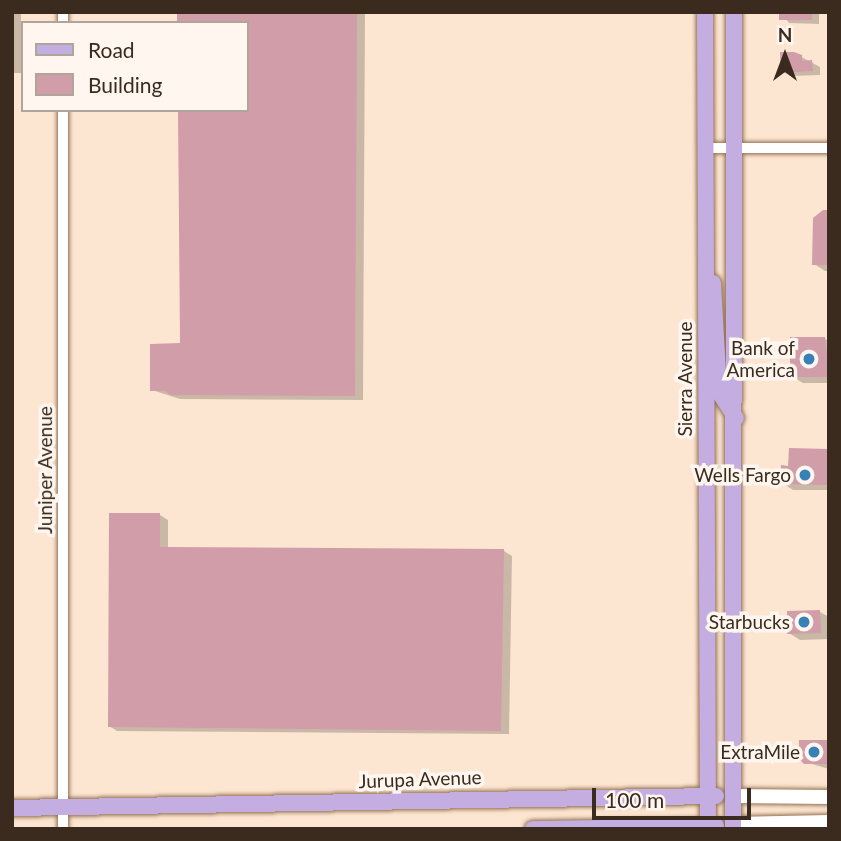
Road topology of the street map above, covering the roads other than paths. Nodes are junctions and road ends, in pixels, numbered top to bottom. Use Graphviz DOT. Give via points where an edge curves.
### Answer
graph roads {
  1 [pos="705,12"];
  2 [pos="734,12"];
  3 [pos="63,112"];
  4 [pos="706,148"];
  5 [pos="736,148"];
  6 [pos="829,148"];
  7 [pos="706,260"];
  8 [pos="736,418"];
  9 [pos="708,796"];
  10 [pos="733,796"];
  11 [pos="829,797"];
  12 [pos="63,807"];
  13 [pos="12,808"];
  14 [pos="829,822"];
  15 [pos="708,827"];
  16 [pos="733,827"];
  17 [pos="63,829"];
  18 [pos="533,829"];
  1 -- 4 [label="main road, Sierra Avenue"];
  2 -- 5 [label="main road"];
  3 -- 12 [label="street, Juniper Avenue"];
  4 -- 5 [label="street"];
  4 -- 7 [label="main road, Sierra Avenue"];
  5 -- 6 [label="street"];
  5 -- 8 [label="main road"];
  7 -- 8 [label="main road" via="717,303 719,393"];
  7 -- 9 [label="main road, Sierra Avenue"];
  8 -- 10 [label="main road"];
  9 -- 10 [label="main road, Jurupa Avenue"];
  9 -- 12 [label="main road, Jurupa Avenue"];
  9 -- 15 [label="main road, Sierra Avenue"];
  10 -- 11 [label="main road, Jurupa Avenue"];
  10 -- 16 [label="main road"];
  12 -- 13 [label="main road, Jurupa Avenue"];
  12 -- 17 [label="street, Juniper Avenue"];
  14 -- 16 [label="main road"];
  15 -- 16 [label="main road"];
  15 -- 18 [label="main road"];
}
